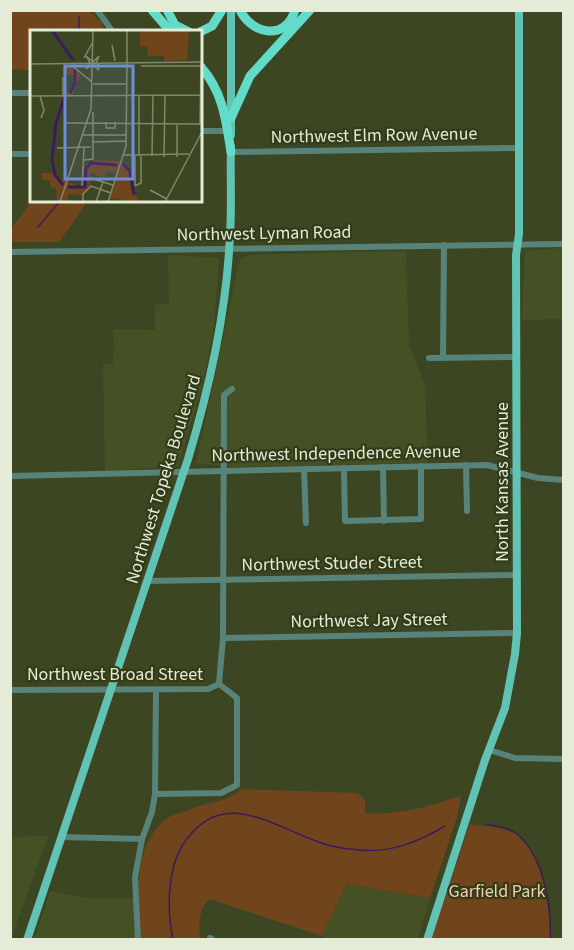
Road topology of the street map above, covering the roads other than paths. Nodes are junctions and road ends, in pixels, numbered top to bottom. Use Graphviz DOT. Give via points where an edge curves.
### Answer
graph roads {
  1 [pos="97,10"];
  2 [pos="152,10"];
  3 [pos="167,10"];
  4 [pos="222,10"];
  5 [pos="231,10"];
  6 [pos="240,10"];
  7 [pos="295,10"];
  8 [pos="310,10"];
  9 [pos="519,10"];
  10 [pos="112,30"];
  11 [pos="169,30"];
  12 [pos="185,30"];
  13 [pos="202,31"];
  14 [pos="202,68"];
  15 [pos="10,93"];
  16 [pos="30,93"];
  17 [pos="231,118"];
  18 [pos="202,131"];
  19 [pos="229,131"];
  20 [pos="518,147"];
  21 [pos="231,152"];
  22 [pos="10,154"];
  23 [pos="30,154"];
  24 [pos="564,244"];
  25 [pos="444,245"];
  26 [pos="517,245"];
  27 [pos="229,249"];
  28 [pos="10,252"];
  29 [pos="517,357"];
  30 [pos="429,358"];
  31 [pos="443,358"];
  32 [pos="232,389"];
  33 [pos="466,465"];
  34 [pos="421,466"];
  35 [pos="382,467"];
  36 [pos="344,468"];
  37 [pos="304,469"];
  38 [pos="184,471"];
  39 [pos="223,471"];
  40 [pos="517,472"];
  41 [pos="10,476"];
  42 [pos="564,480"];
  43 [pos="467,511"];
  44 [pos="384,521"];
  45 [pos="306,523"];
  46 [pos="517,575"];
  47 [pos="222,580"];
  48 [pos="147,581"];
  49 [pos="517,633"];
  50 [pos="223,638"];
  51 [pos="219,684"];
  52 [pos="10,690"];
  53 [pos="111,690"];
  54 [pos="156,690"];
  55 [pos="489,750"];
  56 [pos="564,759"];
  57 [pos="155,794"];
  58 [pos="61,837"];
  59 [pos="142,838"];
  60 [pos="27,939"];
  61 [pos="138,939"];
  62 [pos="427,939"];
  1 -- 10 [label="street"];
  2 -- 11 [label="highway"];
  3 -- 12 [label="highway" via="175,25"];
  4 -- 13 [label="highway" via="212,26"];
  5 -- 17 [label="main road"];
  6 -- 7 [label="highway" via="251,26 271,32 286,25"];
  8 -- 17 [label="highway" via="250,76"];
  9 -- 20 [label="main road, North Kansas Avenue"];
  14 -- 19 [label="highway" via="219,92"];
  15 -- 16 [label="street"];
  17 -- 19 [label="main road"];
  18 -- 19 [label="street"];
  19 -- 21 [label="highway"];
  20 -- 21 [label="street, Northwest Elm Row Avenue"];
  20 -- 26 [label="main road, North Kansas Avenue"];
  21 -- 27 [label="main road, Northwest Topeka Boulevard"];
  22 -- 23 [label="street"];
  24 -- 26 [label="street, Northwest Lyman Road"];
  25 -- 26 [label="street, Northwest Lyman Road"];
  25 -- 27 [label="street, Northwest Lyman Road"];
  25 -- 31 [label="street"];
  26 -- 29 [label="main road, North Kansas Avenue"];
  27 -- 28 [label="street, Northwest Lyman Road"];
  27 -- 38 [label="main road, Northwest Topeka Boulevard" via="214,361"];
  29 -- 31 [label="street"];
  29 -- 40 [label="main road, North Kansas Avenue"];
  30 -- 31 [label="street"];
  32 -- 39 [label="street" via="224,395"];
  33 -- 34 [label="street, Northwest Independence Avenue"];
  33 -- 40 [label="street, Northwest Independence Avenue" via="493,465"];
  33 -- 43 [label="street"];
  34 -- 35 [label="street, Northwest Independence Avenue"];
  34 -- 44 [label="street" via="421,519"];
  35 -- 36 [label="street, Northwest Independence Avenue"];
  35 -- 44 [label="street"];
  36 -- 37 [label="street, Northwest Independence Avenue"];
  36 -- 44 [label="street" via="345,521"];
  37 -- 39 [label="street, Northwest Independence Avenue"];
  37 -- 45 [label="street"];
  38 -- 39 [label="street, Northwest Independence Avenue"];
  38 -- 41 [label="street, Northwest Independence Avenue"];
  38 -- 48 [label="main road, Northwest Topeka Boulevard"];
  39 -- 47 [label="street"];
  40 -- 42 [label="street, Northwest Independence Avenue"];
  40 -- 46 [label="main road, North Kansas Avenue"];
  46 -- 47 [label="street, Northwest Studer Street"];
  46 -- 49 [label="main road, North Kansas Avenue"];
  47 -- 48 [label="street, Northwest Studer Street"];
  47 -- 50 [label="street"];
  48 -- 53 [label="main road, Northwest Topeka Boulevard"];
  49 -- 50 [label="street, Northwest Jay Street"];
  49 -- 55 [label="main road, North Kansas Avenue" via="505,708"];
  50 -- 51 [label="street"];
  51 -- 54 [label="street, Northwest Broad Street" via="208,689"];
  51 -- 57 [label="street" via="237,698 237,785 221,793"];
  52 -- 53 [label="street, Northwest Broad Street"];
  53 -- 54 [label="street, Northwest Broad Street"];
  53 -- 58 [label="main road, Northwest Topeka Boulevard"];
  54 -- 57 [label="street"];
  55 -- 56 [label="street" via="515,758"];
  55 -- 62 [label="main road, North Kansas Avenue"];
  57 -- 59 [label="street"];
  58 -- 59 [label="street"];
  58 -- 60 [label="main road, Northwest Topeka Boulevard"];
  59 -- 61 [label="street" via="135,877"];
}
